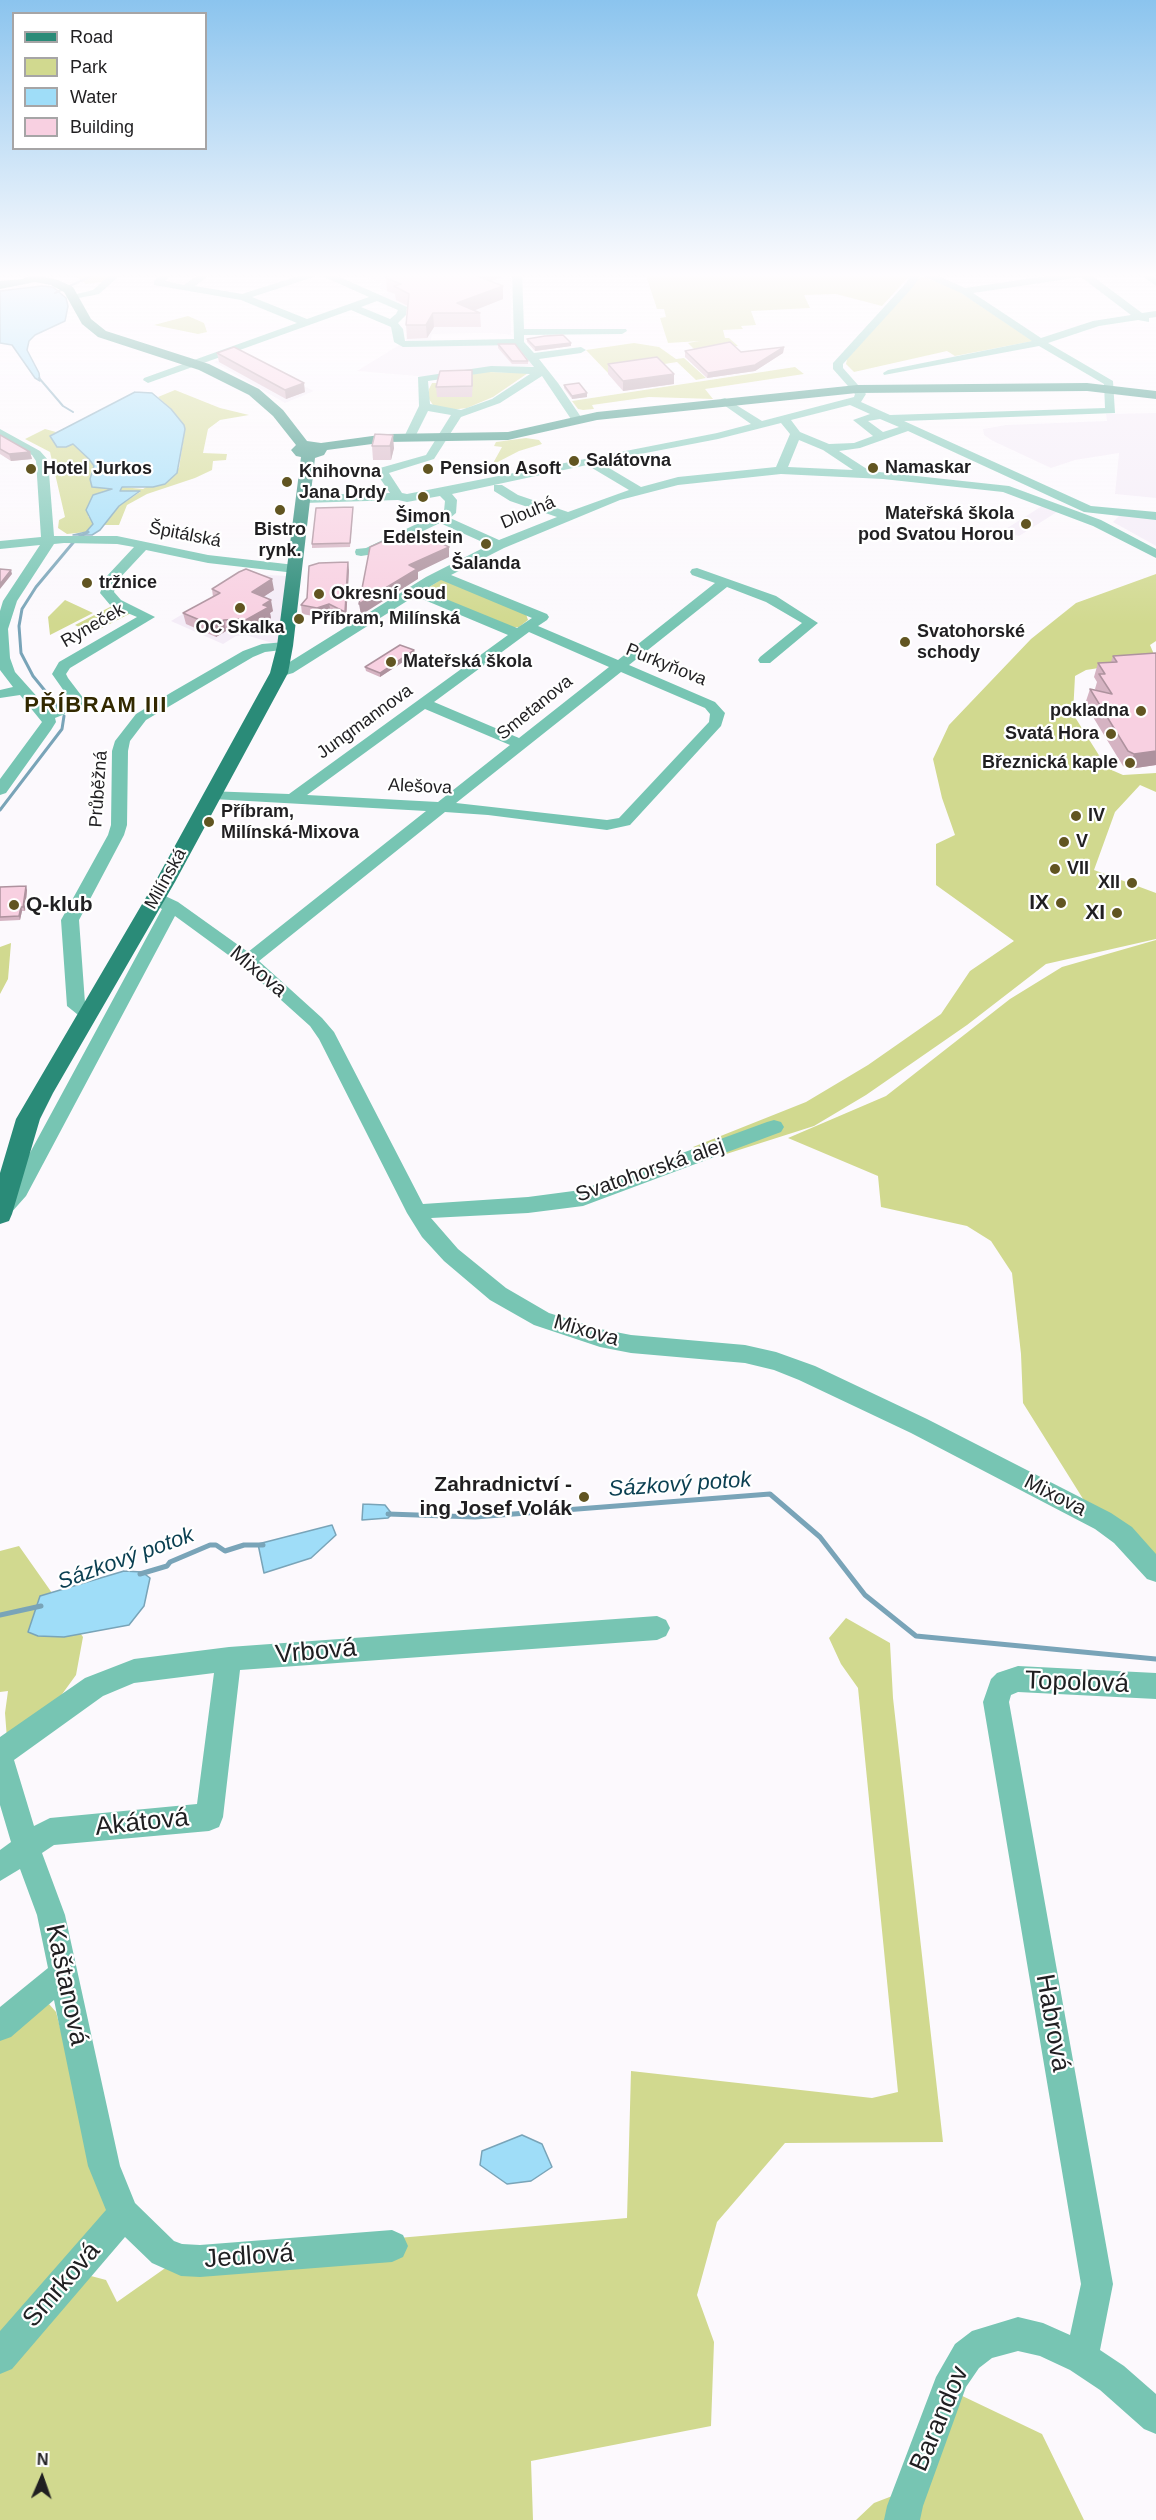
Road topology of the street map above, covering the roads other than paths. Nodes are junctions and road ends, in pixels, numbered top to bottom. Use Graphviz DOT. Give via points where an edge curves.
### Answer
graph roads {
  1 [pos="250,390"];
  2 [pos="422,390"];
  3 [pos="515,390"];
  4 [pos="560,390"];
  5 [pos="851,390"];
  6 [pos="1051,390"];
  7 [pos="1110,390"];
  8 [pos="1121,390"];
  9 [pos="854,395"];
  10 [pos="1156,395"];
  11 [pos="724,401"];
  12 [pos="425,406"];
  13 [pos="461,413"];
  14 [pos="885,417"];
  15 [pos="587,418"];
  16 [pos="783,418"];
  17 [pos="909,423"];
  18 [pos="759,424"];
  19 [pos="794,433"];
  20 [pos="444,434"];
  21 [pos="3,436"];
  22 [pos="718,436"];
  23 [pos="410,437"];
  24 [pos="882,437"];
  25 [pos="827,448"];
  26 [pos="311,449"];
  27 [pos="590,462"];
  28 [pos="781,470"];
  29 [pos="868,474"];
  30 [pos="1027,481"];
  31 [pos="493,484"];
  32 [pos="1005,489"];
  33 [pos="637,490"];
  34 [pos="444,493"];
  35 [pos="398,496"];
  36 [pos="304,499"];
  37 [pos="1110,511"];
  38 [pos="445,516"];
  39 [pos="568,516"];
  40 [pos="1156,516"];
  41 [pos="1097,523"];
  42 [pos="48,541"];
  43 [pos="0,545"];
  44 [pos="143,545"];
  45 [pos="499,545"];
  46 [pos="361,552"];
  47 [pos="1156,554"];
  48 [pos="295,569"];
  49 [pos="697,572"];
  50 [pos="440,575"];
  51 [pos="725,582"];
  52 [pos="414,591"];
  53 [pos="524,630"];
  54 [pos="285,646"];
  55 [pos="765,660"];
  56 [pos="617,667"];
  57 [pos="279,673"];
  58 [pos="22,690"];
  59 [pos="0,694"];
  60 [pos="424,703"];
  61 [pos="47,716"];
  62 [pos="521,744"];
  63 [pos="0,790"];
  64 [pos="213,794"];
  65 [pos="293,798"];
  66 [pos="441,808"];
  67 [pos="624,822"];
  68 [pos="164,902"];
  69 [pos="248,961"];
  70 [pos="89,1012"];
  71 [pos="114,1013"];
  72 [pos="774,1127"];
  73 [pos="2,1211"];
  74 [pos="417,1213"];
  75 [pos="1156,1571"];
  76 [pos="657,1628"];
  77 [pos="229,1659"];
  78 [pos="1156,1686"];
  79 [pos="1000,1689"];
  80 [pos="0,1753"];
  81 [pos="0,1759"];
  82 [pos="26,1847"];
  83 [pos="0,1868"];
  84 [pos="63,1974"];
  85 [pos="0,2025"];
  86 [pos="124,2214"];
  87 [pos="392,2246"];
  88 [pos="0,2357"];
  89 [pos="1082,2358"];
  90 [pos="1156,2417"];
  91 [pos="902,2520"];
  1 -- 26 [label="main road"];
  2 -- 12 [label="street"];
  3 -- 13 [label="street" via="496,402"];
  4 -- 15 [label="street"];
  5 -- 9 [label="street"];
  6 -- 9 [label="main road"];
  7 -- 17 [label="street" via="1109,412"];
  8 -- 10 [label="main road"];
  9 -- 11 [label="main road"];
  9 -- 14 [label="street"];
  9 -- 16 [label="street"];
  11 -- 15 [label="main road"];
  11 -- 18 [label="street"];
  12 -- 13 [label="street"];
  12 -- 23 [label="street"];
  13 -- 20 [label="street"];
  14 -- 17 [label="street"];
  14 -- 24 [label="street" via="859,420"];
  15 -- 20 [label="main road" via="508,435"];
  16 -- 18 [label="street"];
  16 -- 19 [label="street"];
  17 -- 24 [label="street"];
  17 -- 30 [label="street"];
  18 -- 22 [label="street"];
  19 -- 22 [label="street"];
  19 -- 25 [label="street"];
  19 -- 28 [label="street"];
  20 -- 23 [label="main road"];
  20 -- 35 [label="street" via="432,456 387,468 383,474"];
  21 -- 42 [label="street" via="42,460"];
  22 -- 27 [label="street"];
  23 -- 26 [label="main road" via="358,440"];
  24 -- 25 [label="street" via="856,446"];
  25 -- 29 [label="street"];
  26 -- 36 [label="main road, Milínská"];
  27 -- 31 [label="street"];
  27 -- 33 [label="street"];
  28 -- 29 [label="street, Dlouhá"];
  28 -- 33 [label="street, Dlouhá" via="678,481"];
  29 -- 32 [label="street, Dlouhá"];
  30 -- 32 [label="street"];
  30 -- 37 [label="street" via="1088,508"];
  31 -- 34 [label="street"];
  31 -- 39 [label="street" via="514,498"];
  32 -- 41 [label="street"];
  33 -- 39 [label="street, Dlouhá"];
  34 -- 35 [label="street"];
  34 -- 38 [label="street" via="451,501"];
  35 -- 36 [label="street"];
  36 -- 48 [label="main road, Milínská"];
  37 -- 40 [label="street"];
  37 -- 41 [label="street"];
  38 -- 45 [label="street"];
  38 -- 46 [label="street"];
  39 -- 45 [label="street, Dlouhá"];
  41 -- 47 [label="street"];
  42 -- 43 [label="street, Špitálská"];
  42 -- 44 [label="street, Špitálská" via="92,539"];
  42 -- 58 [label="street" via="10,601 1,629 8,673"];
  44 -- 48 [label="street, Špitálská" via="208,559"];
  44 -- 61 [label="street, Ryneček" via="117,572 107,589 116,603 148,617 64,665 59,674 61,679 80,703"];
  45 -- 50 [label="street, Dlouhá"];
  48 -- 54 [label="main road, Milínská"];
  49 -- 51 [label="street"];
  50 -- 52 [label="street, Dlouhá"];
  50 -- 53 [label="street, Jungmannova" via="542,617"];
  51 -- 55 [label="street" via="771,599 811,623"];
  51 -- 56 [label="street, Smetanova"];
  52 -- 53 [label="street, Purkyňova"];
  52 -- 57 [label="street, Dlouhá"];
  53 -- 56 [label="street, Purkyňova"];
  53 -- 60 [label="street, Jungmannova"];
  54 -- 57 [label="main road, Milínská"];
  54 -- 70 [label="street, Průběžná" via="256,650 177,695 141,717 123,741 116,835 70,920 76,1006"];
  56 -- 62 [label="street, Smetanova"];
  56 -- 67 [label="street, Purkyňova" via="710,705 719,717"];
  57 -- 64 [label="main road, Milínská"];
  58 -- 59 [label="street"];
  58 -- 61 [label="street"];
  60 -- 62 [label="street"];
  60 -- 65 [label="street, Jungmannova"];
  61 -- 63 [label="street" via="46,727"];
  62 -- 66 [label="street, Smetanova"];
  64 -- 65 [label="street, Alešova"];
  64 -- 68 [label="main road, Milínská"];
  65 -- 66 [label="street, Alešova"];
  66 -- 67 [label="street, Alešova" via="542,815 607,825"];
  66 -- 69 [label="street, Smetanova"];
  68 -- 69 [label="street, Mixova"];
  68 -- 70 [label="main road, Milínská"];
  68 -- 71 [label="street"];
  69 -- 74 [label="street, Mixova" via="327,1036"];
  70 -- 71 [label="street"];
  70 -- 73 [label="main road, Milínská" via="28,1119"];
  71 -- 73 [label="street" via="18,1191"];
  72 -- 74 [label="street, Svatohorská alej" via="583,1198"];
  74 -- 75 [label="street, Mixova" via="451,1255 481,1281 542,1319 631,1344 776,1360 1088,1513 1123,1535"];
  76 -- 77 [label="street, Vrbová"];
  77 -- 80 [label="street, Vrbová" via="113,1677"];
  77 -- 82 [label="street, Akátová" via="209,1817 51,1832"];
  78 -- 79 [label="street, Topolová" via="1018,1679 1006,1682"];
  79 -- 89 [label="street, Habrová" via="996,1702 1097,2284"];
  81 -- 82 [label="street, Kaštanová"];
  82 -- 83 [label="street, Akátová"];
  82 -- 84 [label="street, Kaštanová" via="51,1914"];
  84 -- 85 [label="street"];
  84 -- 86 [label="street, Kaštanová" via="104,2166"];
  86 -- 87 [label="street, Jedlová" via="163,2252 181,2260"];
  86 -- 88 [label="street, Smrková"];
  89 -- 90 [label="street, Barandov" via="1113,2378"];
  89 -- 91 [label="street, Barandov" via="1043,2340 1018,2334 984,2343 967,2356 953,2377"];
}
